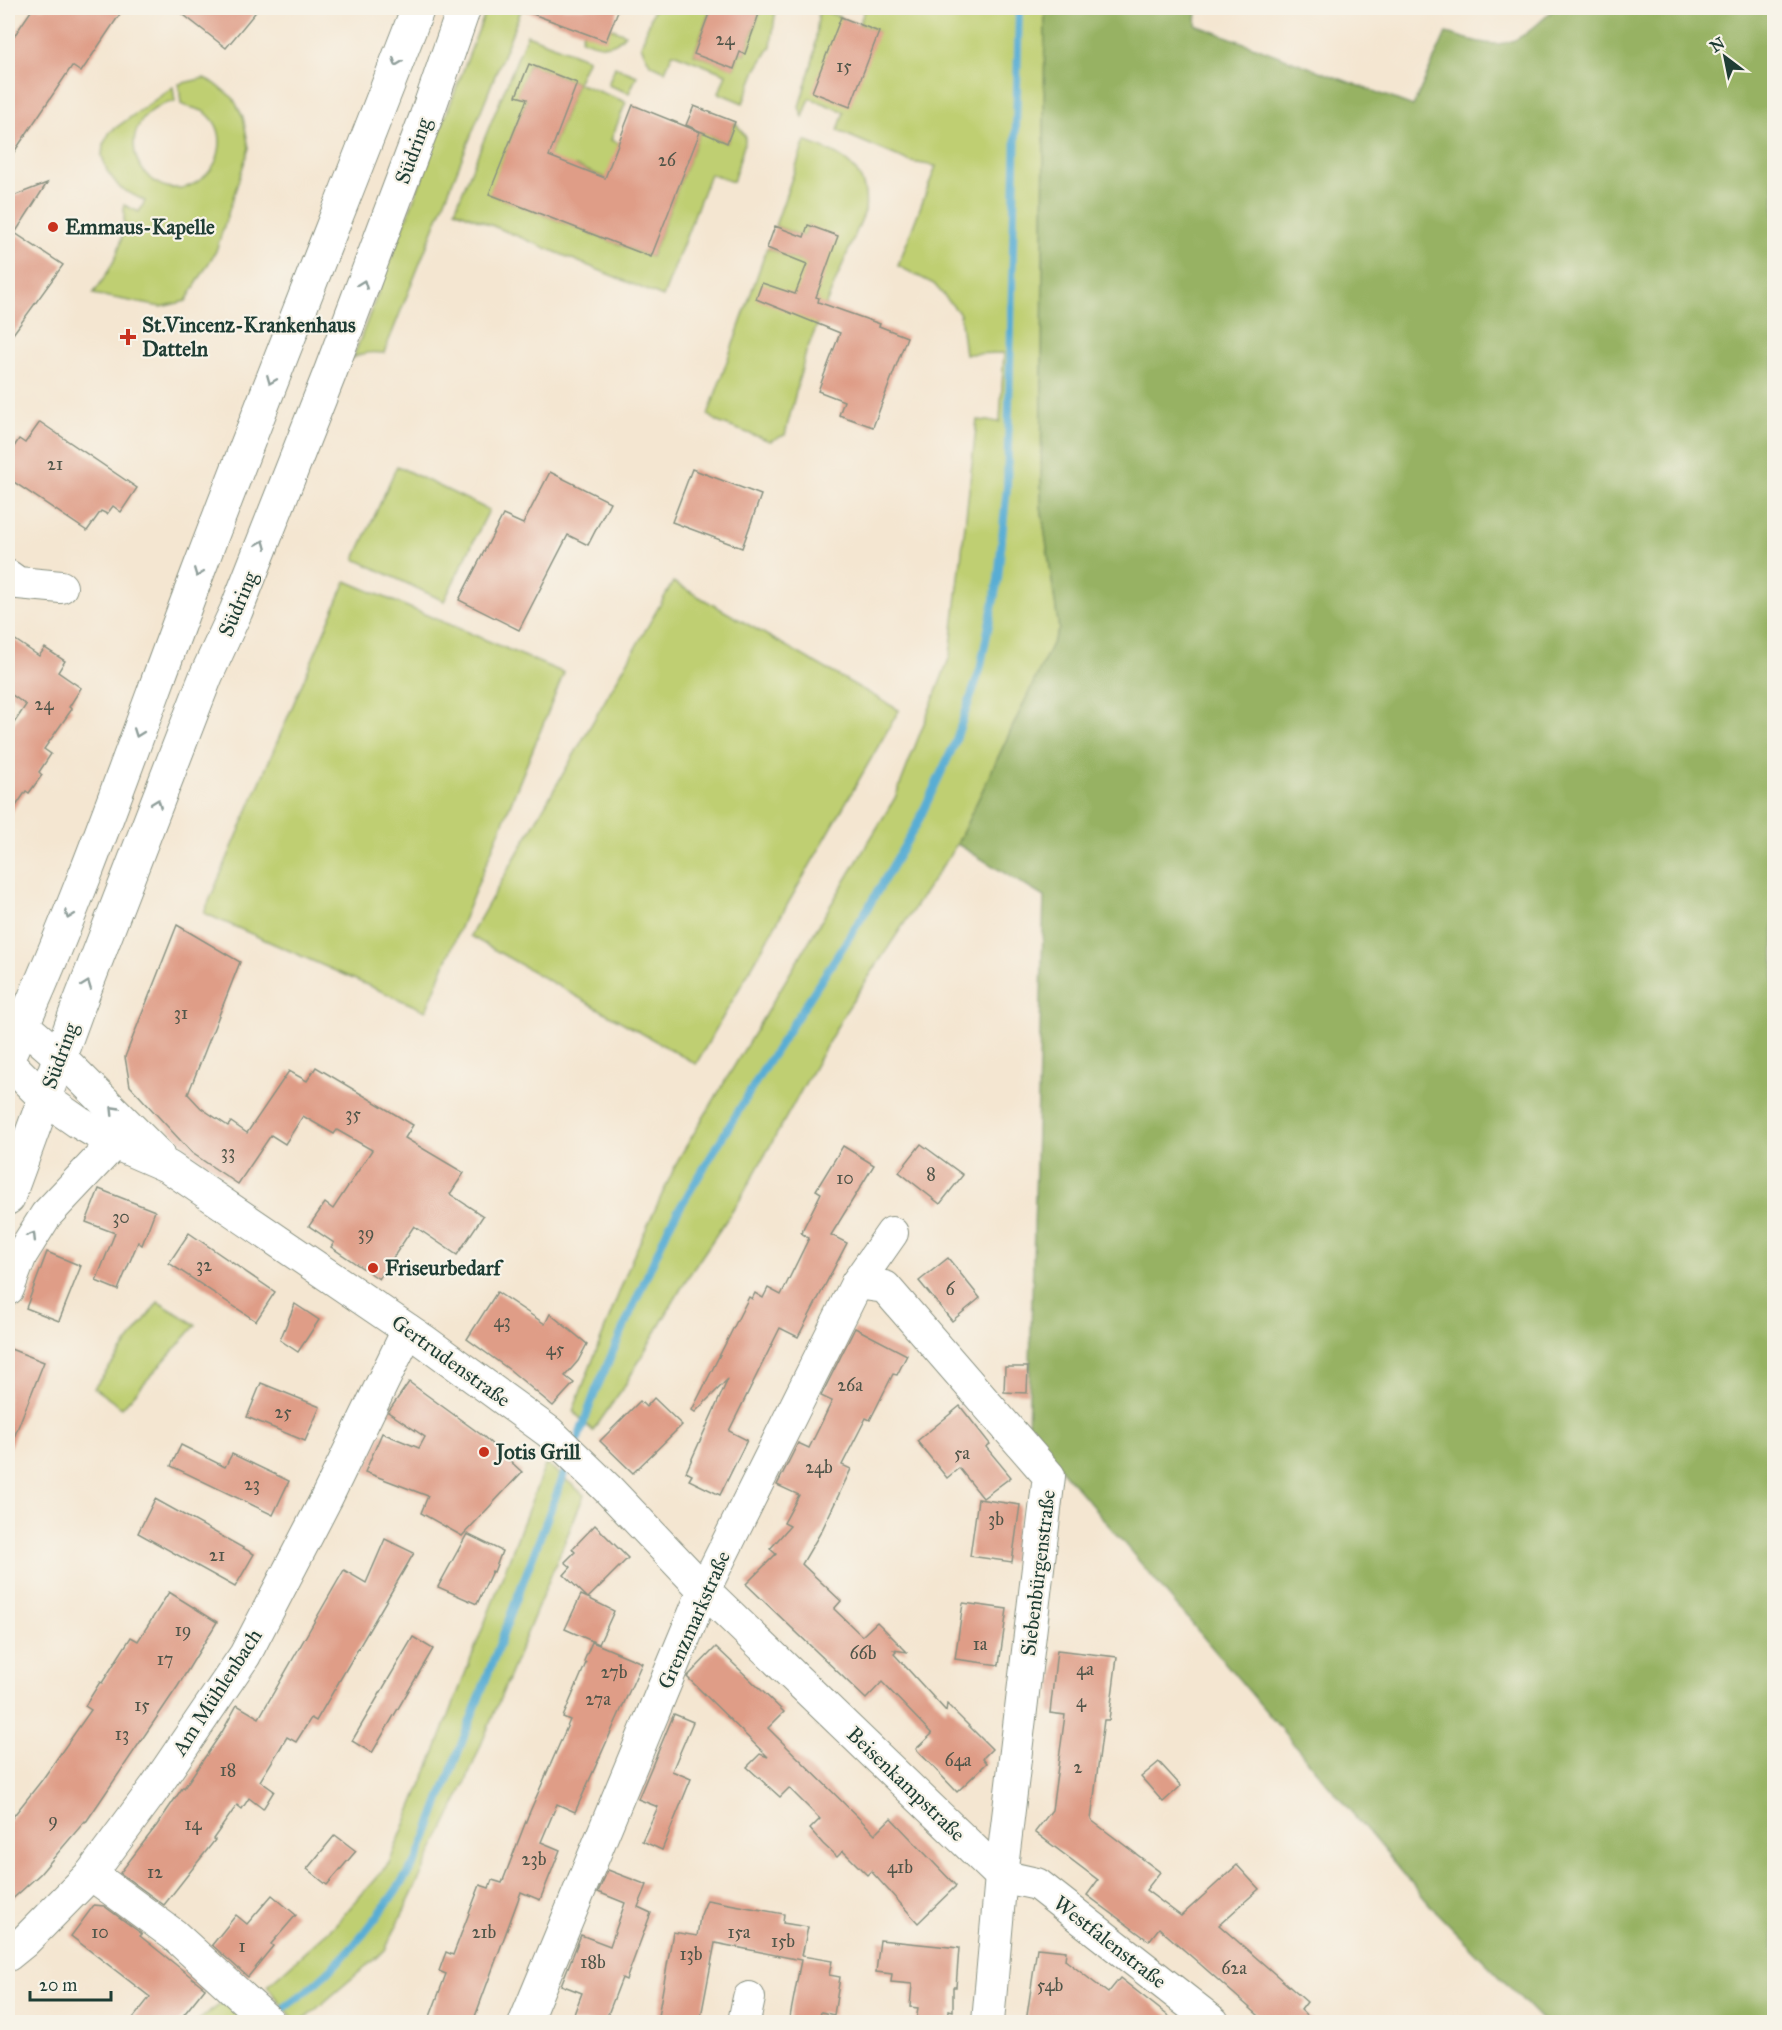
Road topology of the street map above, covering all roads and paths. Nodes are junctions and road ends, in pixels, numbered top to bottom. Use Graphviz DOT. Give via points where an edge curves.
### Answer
graph roads {
  1 [pos="418,8"];
  2 [pos="464,8"];
  3 [pos="8,576"];
  4 [pos="61,587"];
  5 [pos="15,1018"];
  6 [pos="8,1057"];
  7 [pos="60,1057"];
  8 [pos="8,1062"];
  9 [pos="45,1099"];
  10 [pos="114,1143"];
  11 [pos="169,1167"];
  12 [pos="8,1198"];
  13 [pos="892,1233"];
  14 [pos="857,1283"];
  15 [pos="8,1289"];
  16 [pos="408,1329"];
  17 [pos="704,1590"];
  18 [pos="92,1874"];
  19 [pos="1001,1876"];
  20 [pos="8,1955"];
  21 [pos="259,2013"];
  22 [pos="525,2022"];
  23 [pos="988,2022"];
  24 [pos="1213,2022"];
  1 -- 5 [label="main road, one-way" via="43,981"];
  7 -- 2 [label="main road, Südring, one-way" via="206,676 236,611 331,370"];
  3 -- 4 [label="street" via="18,583"];
  5 -- 6 [label="main road"];
  5 -- 7 [label="street, Gertrudenstraße"];
  7 -- 9 [label="main road, Südring"];
  11 -- 7 [label="street, Gertrudenstraße, one-way"];
  8 -- 9 [label="street, Gertrudenstraße"];
  9 -- 10 [label="street, Gertrudenstraße"];
  9 -- 12 [label="main road, Südring"];
  10 -- 11 [label="street, Gertrudenstraße"];
  15 -- 10 [label="street, one-way" via="21,1255 46,1215"];
  11 -- 16 [label="street, Gertrudenstraße"];
  13 -- 14 [label="street, Grenzmarkstraße"];
  14 -- 17 [label="street, Grenzmarkstraße"];
  14 -- 19 [label="street, Siebenbürgenstraße" via="885,1287 1049,1476"];
  16 -- 17 [label="street, Gertrudenstraße" via="549,1432"];
  16 -- 18 [label="street, Am Mühlenbach" via="245,1655"];
  17 -- 19 [label="street, Beisenkampstraße"];
  17 -- 22 [label="street, Grenzmarkstraße"];
  18 -- 20 [label="street, Am Mühlenbach"];
  18 -- 21 [label="street" via="174,1935"];
  19 -- 23 [label="street"];
  19 -- 24 [label="street, Westfalenstraße" via="1037,1884"];
}
